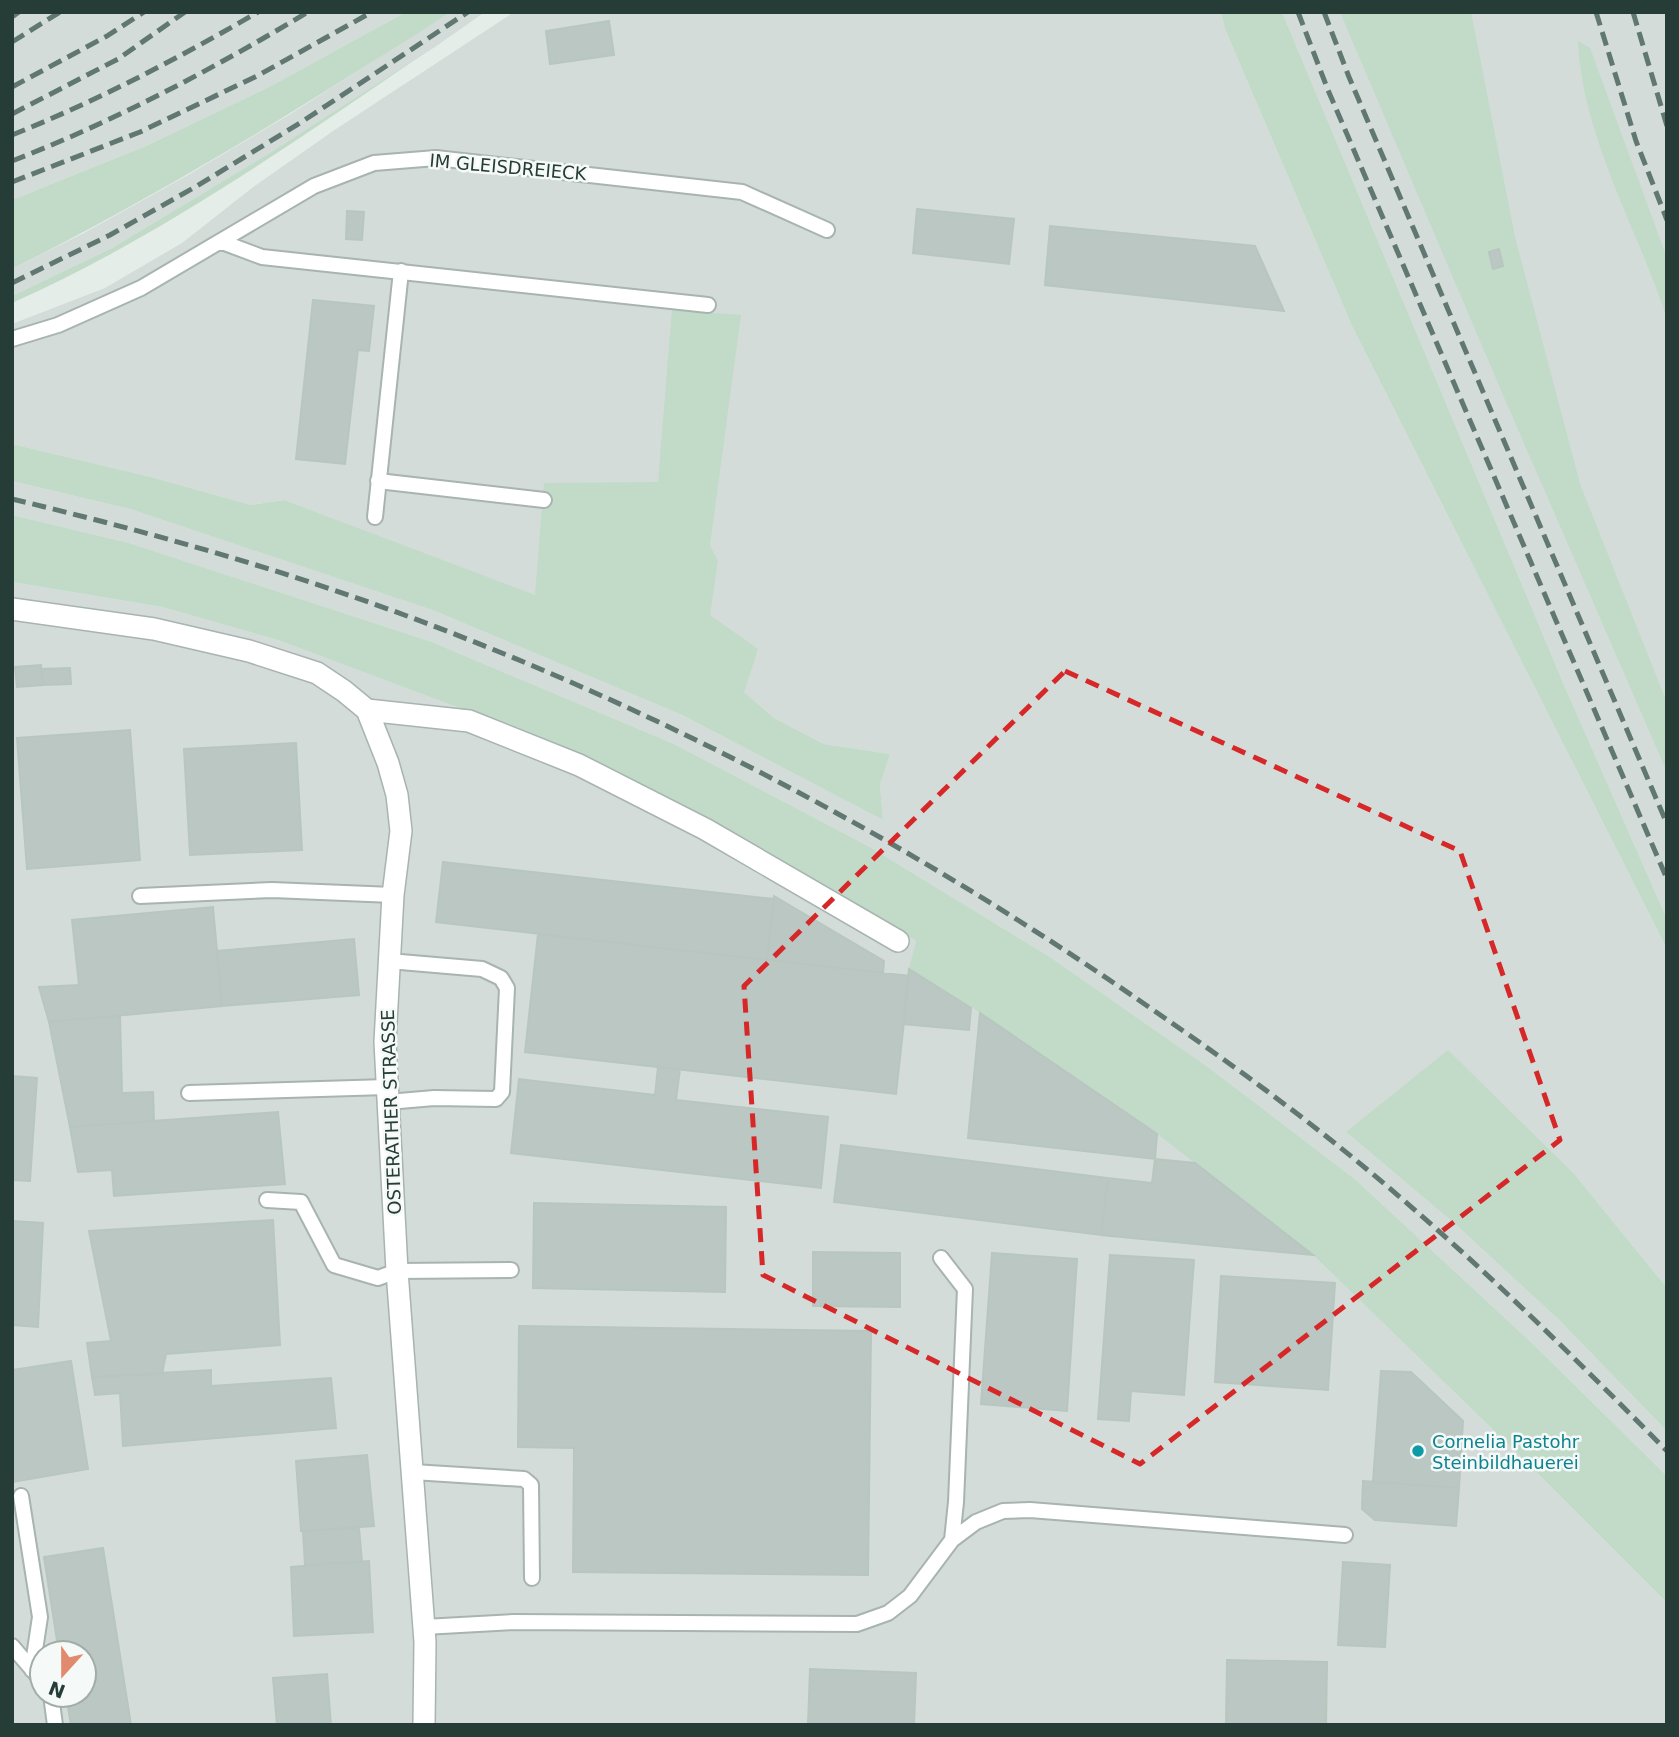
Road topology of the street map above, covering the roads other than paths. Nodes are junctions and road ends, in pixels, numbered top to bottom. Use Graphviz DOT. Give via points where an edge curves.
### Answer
graph roads {
  1 [pos="827,230"];
  2 [pos="222,242"];
  3 [pos="401,271"];
  4 [pos="708,305"];
  5 [pos="12,339"];
  6 [pos="379,481"];
  7 [pos="544,500"];
  8 [pos="375,517"];
  9 [pos="12,609"];
  10 [pos="367,710"];
  11 [pos="393,895"];
  12 [pos="140,896"];
  13 [pos="898,941"];
  14 [pos="390,961"];
  15 [pos="189,1093"];
  16 [pos="388,1094"];
  17 [pos="267,1200"];
  18 [pos="941,1258"];
  19 [pos="510,1270"];
  20 [pos="397,1271"];
  21 [pos="413,1472"];
  22 [pos="21,1496"];
  23 [pos="1345,1535"];
  24 [pos="952,1540"];
  25 [pos="532,1578"];
  26 [pos="424,1627"];
  27 [pos="39,1639"];
  28 [pos="12,1646"];
  29 [pos="28,1665"];
  30 [pos="424,1725"];
  1 -- 2 [label="lane, IM GLEISDREIECK" via="742,192 436,158 374,163 314,186"];
  2 -- 3 [label="lane" via="262,257"];
  2 -- 5 [label="lane, IM GLEISDREIECK" via="141,288 58,325"];
  3 -- 4 [label="lane"];
  3 -- 6 [label="lane"];
  6 -- 7 [label="lane"];
  6 -- 8 [label="lane"];
  9 -- 10 [label="street, OSTERATHER STRASSE" via="155,629 249,650 317,673"];
  10 -- 11 [label="street, OSTERATHER STRASSE" via="397,795 401,831"];
  10 -- 13 [label="street" via="469,721 569,760 705,829"];
  11 -- 12 [label="lane" via="272,890"];
  11 -- 14 [label="street, OSTERATHER STRASSE"];
  14 -- 16 [label="street, OSTERATHER STRASSE" via="385,1042"];
  14 -- 16 [label="lane" via="482,969 501,978 507,988 502,1092 496,1099"];
  15 -- 16 [label="lane"];
  16 -- 20 [label="street, OSTERATHER STRASSE"];
  17 -- 20 [label="lane" via="301,1202 334,1265 378,1278"];
  18 -- 24 [label="lane" via="965,1289"];
  19 -- 20 [label="lane"];
  20 -- 21 [label="street, OSTERATHER STRASSE"];
  21 -- 25 [label="lane" via="524,1479 531,1485"];
  21 -- 26 [label="street, OSTERATHER STRASSE"];
  22 -- 27 [label="lane" via="40,1617"];
  23 -- 24 [label="lane" via="1030,1510 1003,1511 976,1522"];
  24 -- 26 [label="lane" via="910,1595 888,1613 857,1624 513,1622"];
  26 -- 30 [label="street, OSTERATHER STRASSE"];
  28 -- 29 [label="lane"];
}
